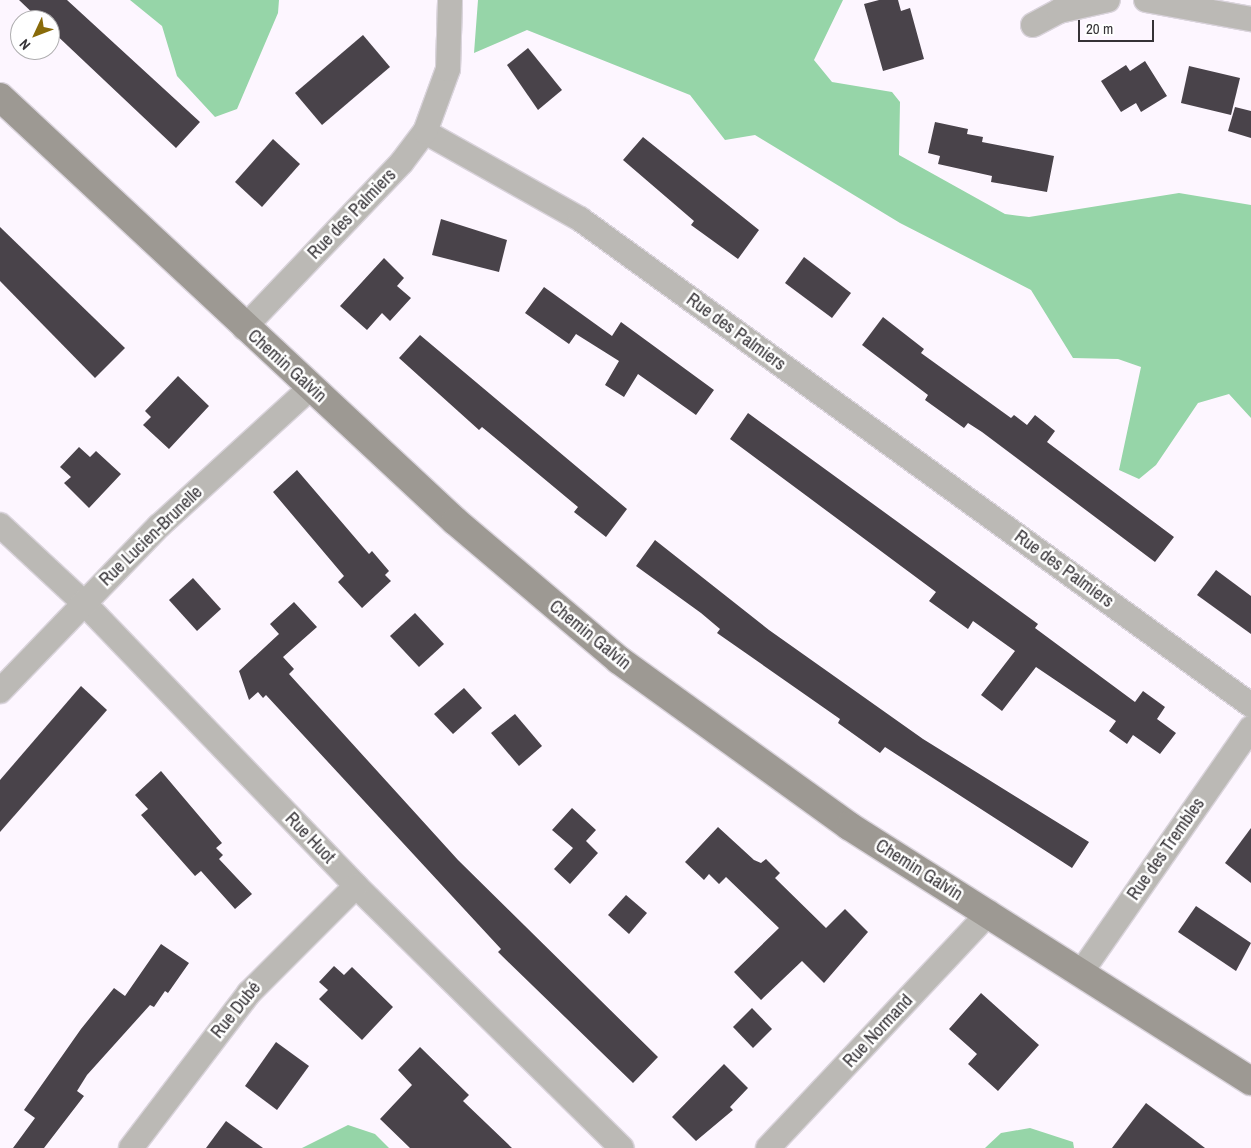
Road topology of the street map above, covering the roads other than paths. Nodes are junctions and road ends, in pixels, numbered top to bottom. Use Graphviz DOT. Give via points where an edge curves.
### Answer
graph roads {
  1 [pos="450,0"];
  2 [pos="1108,0"];
  3 [pos="1146,0"];
  4 [pos="1251,19"];
  5 [pos="1033,25"];
  6 [pos="0,97"];
  7 [pos="425,132"];
  8 [pos="244,328"];
  9 [pos="310,388"];
  10 [pos="0,525"];
  11 [pos="83,602"];
  12 [pos="0,691"];
  13 [pos="1251,705"];
  14 [pos="1251,728"];
  15 [pos="356,886"];
  16 [pos="989,913"];
  17 [pos="1082,970"];
  18 [pos="1251,1081"];
  19 [pos="131,1148"];
  20 [pos="622,1148"];
  21 [pos="768,1148"];
  1 -- 7 [label="street" via="448,69"];
  2 -- 5 [label="street" via="1059,11"];
  3 -- 4 [label="street"];
  6 -- 8 [label="street, Chemin Galvin"];
  7 -- 8 [label="street, Rue des Palmiers" via="402,162"];
  7 -- 13 [label="street, Rue des Palmiers" via="580,219"];
  8 -- 9 [label="street, Chemin Galvin"];
  9 -- 11 [label="street, Rue Lucien-Brunelle" via="159,526"];
  9 -- 16 [label="street, Chemin Galvin" via="455,521 655,687 786,784"];
  10 -- 11 [label="street, Rue Huot"];
  11 -- 12 [label="street, Rue Lucien-Brunelle"];
  11 -- 15 [label="street, Rue Huot"];
  14 -- 17 [label="street, Rue des Trembles"];
  15 -- 19 [label="street, Rue Dubé" via="249,993"];
  15 -- 20 [label="street, Rue Huot"];
  16 -- 17 [label="street, Chemin Galvin"];
  16 -- 21 [label="street, Rue Normand"];
  17 -- 18 [label="street, Chemin Galvin"];
}
